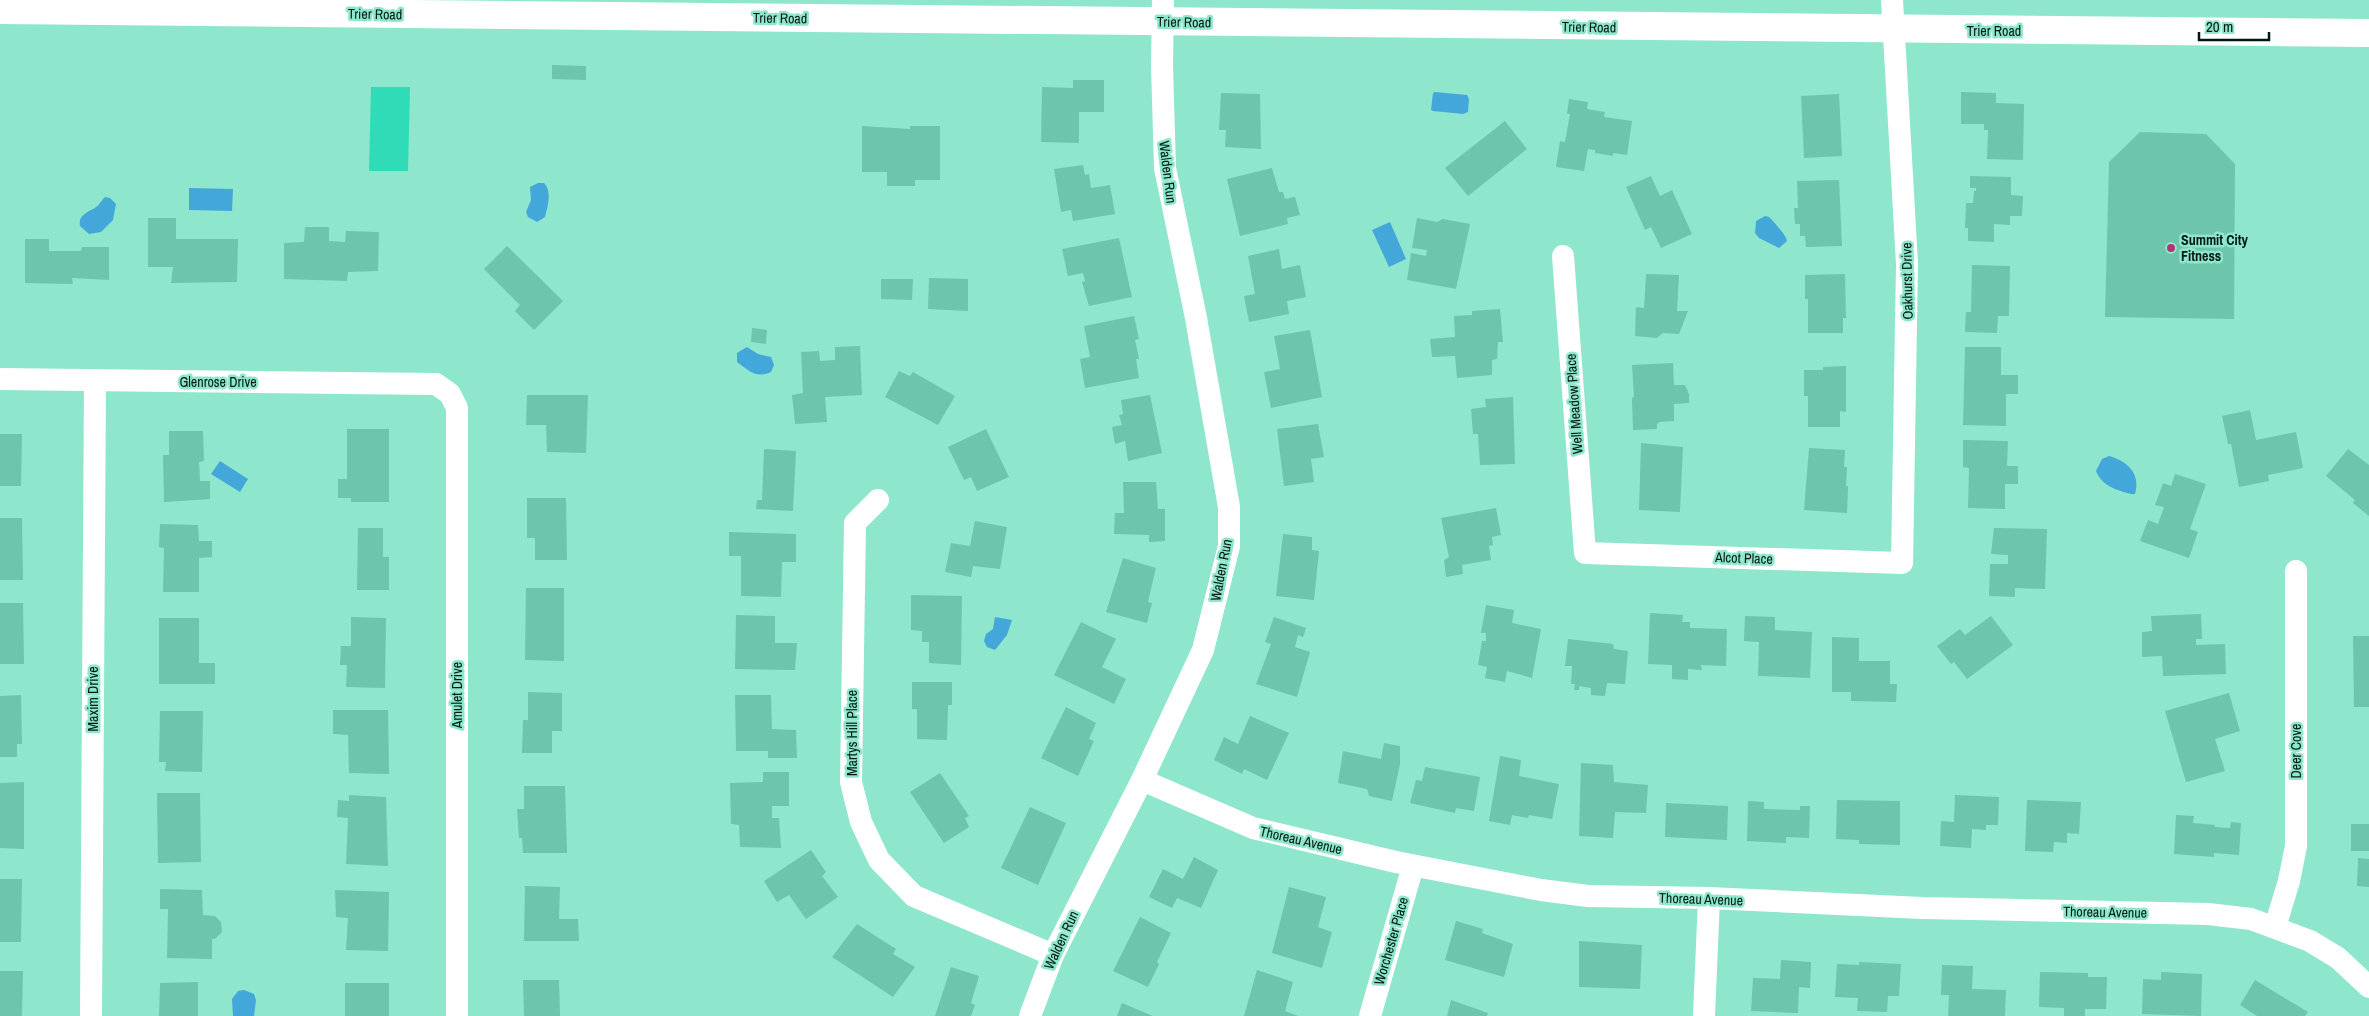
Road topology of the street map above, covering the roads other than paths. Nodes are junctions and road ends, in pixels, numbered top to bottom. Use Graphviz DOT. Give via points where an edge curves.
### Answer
graph roads {
  1 [pos="1892,0"];
  2 [pos="0,10"];
  3 [pos="1163,11"];
  4 [pos="1894,30"];
  5 [pos="2369,33"];
  6 [pos="1563,256"];
  7 [pos="0,379"];
  8 [pos="95,381"];
  9 [pos="436,384"];
  10 [pos="878,500"];
  11 [pos="1585,553"];
  12 [pos="1902,563"];
  13 [pos="2296,572"];
  14 [pos="1142,780"];
  15 [pos="1413,866"];
  16 [pos="1709,898"];
  17 [pos="2275,927"];
  18 [pos="1052,955"];
  19 [pos="2369,986"];
  20 [pos="91,1016"];
  21 [pos="457,1016"];
  22 [pos="1030,1016"];
  23 [pos="1370,1016"];
  24 [pos="1704,1016"];
  1 -- 4 [label="street, Oakhurst Drive"];
  2 -- 3 [label="street, Trier Road"];
  3 -- 4 [label="street, Trier Road"];
  3 -- 14 [label="street, Walden Run" via="1165,168 1196,318 1229,506 1229,546 1203,650"];
  4 -- 5 [label="street, Trier Road"];
  4 -- 12 [label="street, Oakhurst Drive" via="1908,286"];
  6 -- 11 [label="street, Well Meadow Place"];
  7 -- 8 [label="street, Glenrose Drive"];
  8 -- 9 [label="street, Glenrose Drive"];
  8 -- 20 [label="street, Maxim Drive"];
  9 -- 21 [label="street, Amulet Drive" via="450,394 457,408"];
  10 -- 18 [label="street, Martys Hill Place" via="855,523 851,782 861,822 879,860 914,896"];
  11 -- 12 [label="street, Alcot Place"];
  13 -- 17 [label="street, Deer Cove" via="2296,846"];
  14 -- 15 [label="street, Thoreau Avenue" via="1254,828"];
  14 -- 18 [label="street, Walden Run"];
  15 -- 16 [label="street, Thoreau Avenue" via="1569,894"];
  15 -- 23 [label="street, Worchester Place"];
  16 -- 17 [label="street, Thoreau Avenue" via="1922,908 2208,914 2250,918"];
  16 -- 24 [label="street"];
  17 -- 19 [label="street, Thoreau Avenue" via="2310,941 2338,958"];
  18 -- 22 [label="street, Walden Run"];
}
